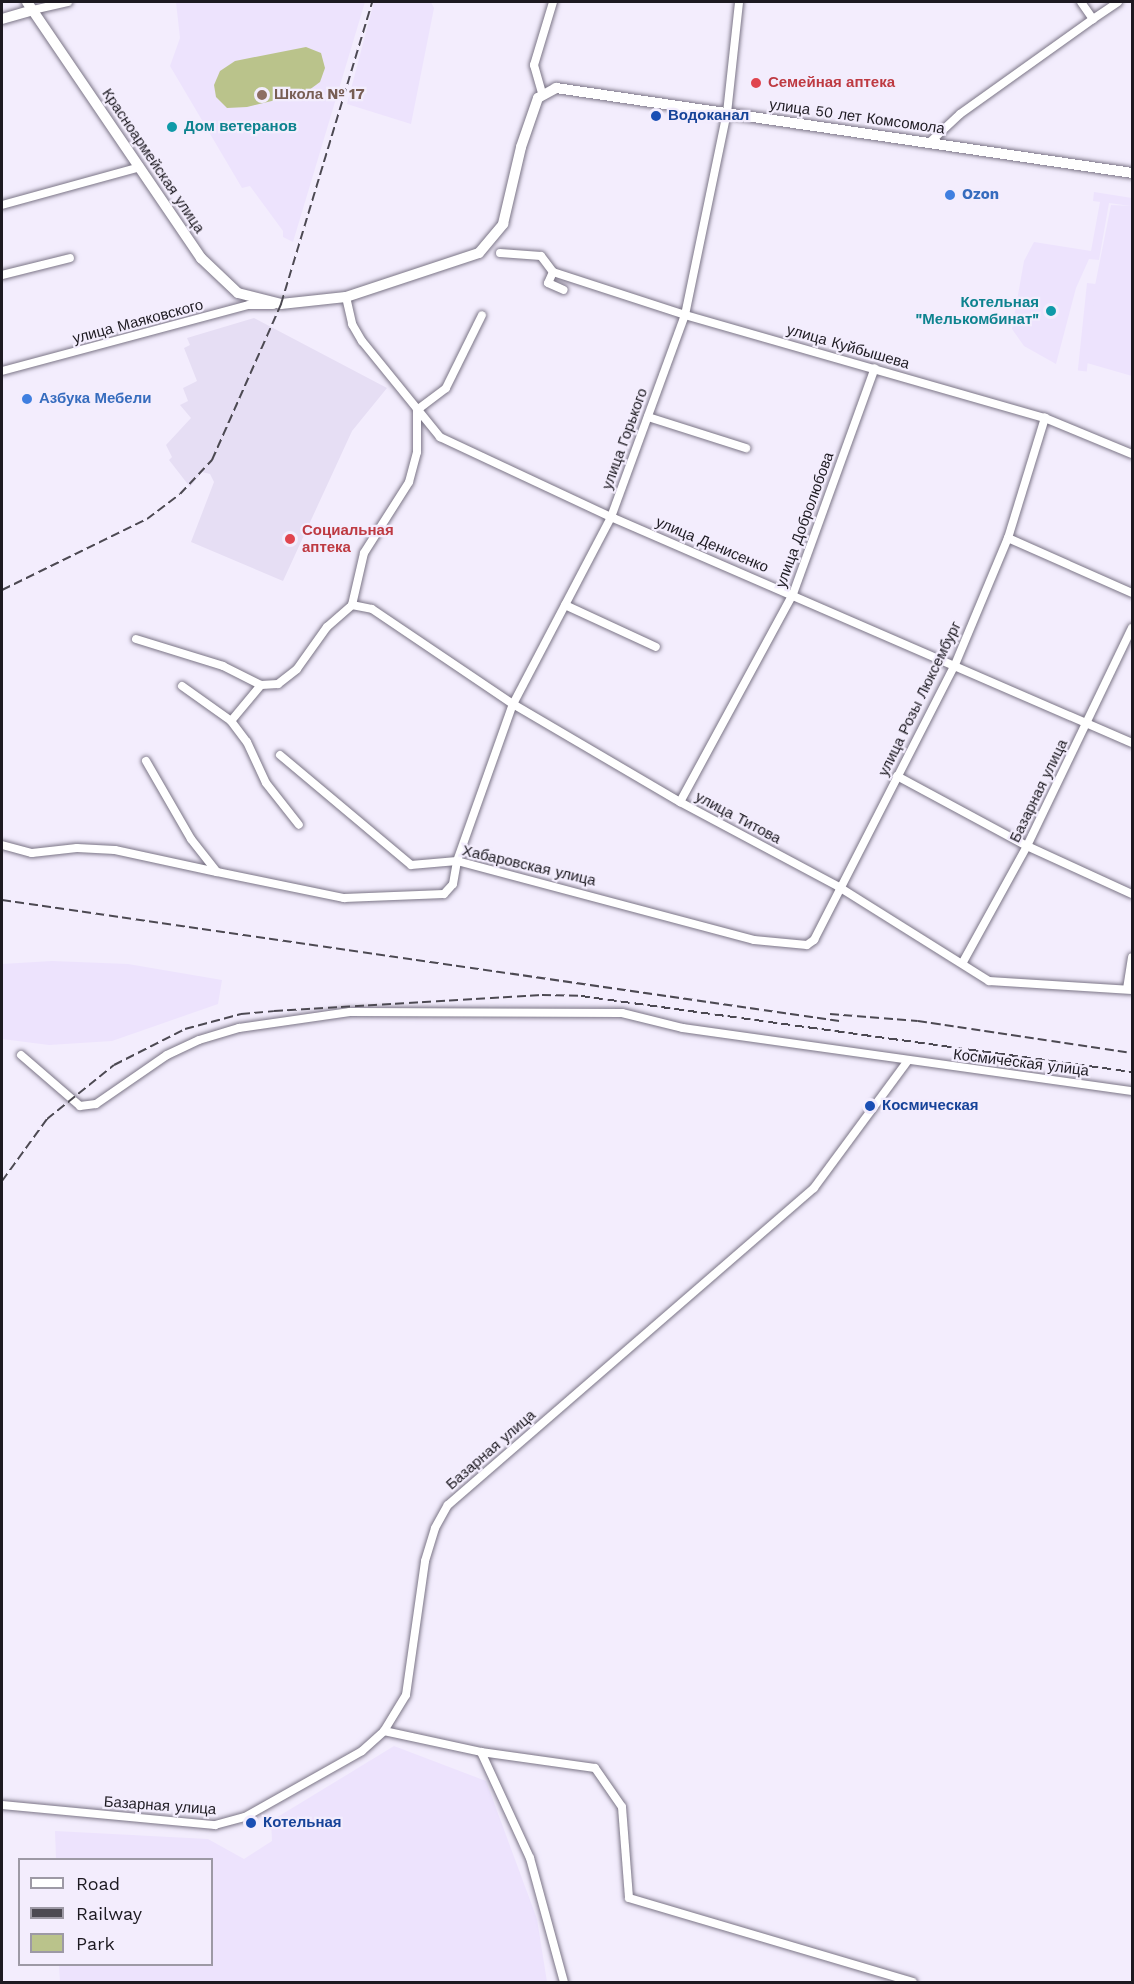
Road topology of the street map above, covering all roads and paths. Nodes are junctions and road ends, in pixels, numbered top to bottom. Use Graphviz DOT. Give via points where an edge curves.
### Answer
graph roads {
  1 [pos="68,2"];
  2 [pos="554,2"];
  3 [pos="739,2"];
  4 [pos="1081,2"];
  5 [pos="1118,2"];
  6 [pos="30,6"];
  7 [pos="2,19"];
  8 [pos="1093,19"];
  9 [pos="542,93"];
  10 [pos="727,113"];
  11 [pos="929,143"];
  12 [pos="140,167"];
  13 [pos="1132,173"];
  14 [pos="2,205"];
  15 [pos="500,253"];
  16 [pos="70,258"];
  17 [pos="553,272"];
  18 [pos="2,276"];
  19 [pos="564,290"];
  20 [pos="346,297"];
  21 [pos="281,304"];
  22 [pos="482,315"];
  23 [pos="685,315"];
  24 [pos="876,368"];
  25 [pos="2,371"];
  26 [pos="417,410"];
  27 [pos="648,417"];
  28 [pos="1045,418"];
  29 [pos="746,448"];
  30 [pos="1132,453"];
  31 [pos="611,517"];
  32 [pos="1008,538"];
  33 [pos="1132,593"];
  34 [pos="793,594"];
  35 [pos="352,605"];
  36 [pos="565,605"];
  37 [pos="1132,628"];
  38 [pos="136,639"];
  39 [pos="656,647"];
  40 [pos="954,667"];
  41 [pos="261,685"];
  42 [pos="182,686"];
  43 [pos="513,704"];
  44 [pos="231,721"];
  45 [pos="1087,723"];
  46 [pos="1132,742"];
  47 [pos="280,755"];
  48 [pos="146,761"];
  49 [pos="897,776"];
  50 [pos="680,802"];
  51 [pos="299,825"];
  52 [pos="2,845"];
  53 [pos="1027,846"];
  54 [pos="457,861"];
  55 [pos="217,872"];
  56 [pos="839,887"];
  57 [pos="1132,894"];
  58 [pos="807,945"];
  59 [pos="1132,957"];
  60 [pos="963,962"];
  61 [pos="1130,989"];
  62 [pos="21,1055"];
  63 [pos="907,1062"];
  64 [pos="1132,1091"];
  65 [pos="384,1731"];
  66 [pos="481,1752"];
  67 [pos="2,1805"];
  68 [pos="564,1983"];
  69 [pos="913,1983"];
  1 -- 6 [label="street"];
  2 -- 9 [label="street" via="534,65"];
  3 -- 10 [label="street, улица Горького"];
  4 -- 8 [label="street"];
  5 -- 8 [label="street"];
  6 -- 7 [label="street"];
  6 -- 12 [label="street, Красноармейская улица"];
  8 -- 11 [label="street" via="960,114"];
  9 -- 10 [label="street, улица 50 лет Комсомола" via="570,89"];
  9 -- 20 [label="street" via="521,147 503,224 479,253"];
  10 -- 11 [label="street, улица 50 лет Комсомола"];
  10 -- 23 [label="street, улица Горького"];
  11 -- 13 [label="street, улица 50 лет Комсомола"];
  12 -- 14 [label="street"];
  12 -- 21 [label="street, Красноармейская улица" via="201,258 222,281 238,293"];
  15 -- 17 [label="street, улица Куйбышева" via="541,256"];
  16 -- 18 [label="street"];
  17 -- 19 [label="street, улица Куйбышева" via="548,283"];
  17 -- 23 [label="street, улица Куйбышева"];
  20 -- 21 [label="street"];
  20 -- 26 [label="street, улица Денисенко" via="352,324 362,341"];
  21 -- 25 [label="street, улица Маяковского" via="249,305"];
  22 -- 26 [label="street" via="446,388"];
  23 -- 24 [label="street, улица Куйбышева"];
  23 -- 27 [label="street, улица Горького"];
  24 -- 28 [label="street, улица Куйбышева"];
  24 -- 34 [label="street, улица Добролюбова"];
  26 -- 31 [label="street, улица Денисенко" via="440,437"];
  26 -- 35 [label="street" via="417,452 409,482 364,553"];
  27 -- 29 [label="street"];
  27 -- 31 [label="street, улица Горького"];
  28 -- 30 [label="street, улица Куйбышева"];
  28 -- 32 [label="street, улица Розы Люксембург"];
  31 -- 34 [label="street, улица Денисенко"];
  31 -- 36 [label="street, улица Горького"];
  32 -- 33 [label="street"];
  32 -- 40 [label="street, улица Розы Люксембург"];
  34 -- 40 [label="street, улица Денисенко"];
  34 -- 50 [label="street, улица Добролюбова"];
  35 -- 41 [label="street" via="327,627 297,669 278,684"];
  35 -- 43 [label="street, улица Титова" via="372,609"];
  36 -- 39 [label="street"];
  36 -- 43 [label="street, улица Горького"];
  37 -- 45 [label="street, Базарная улица"];
  38 -- 41 [label="street" via="223,666"];
  40 -- 45 [label="street, улица Денисенко"];
  40 -- 49 [label="street, улица Розы Люксембург"];
  41 -- 44 [label="street"];
  42 -- 44 [label="street"];
  43 -- 50 [label="street, улица Титова"];
  43 -- 54 [label="street, улица Горького"];
  44 -- 51 [label="street" via="247,742 266,783"];
  45 -- 46 [label="street, улица Денисенко"];
  45 -- 53 [label="street, Базарная улица"];
  47 -- 54 [label="street, Хабаровская улица" via="411,865"];
  48 -- 55 [label="street" via="191,839"];
  49 -- 53 [label="street"];
  49 -- 56 [label="street, улица Розы Люксембург"];
  50 -- 56 [label="street, улица Титова"];
  52 -- 55 [label="street, улица Горького" via="32,853 78,848 115,850"];
  53 -- 57 [label="street"];
  53 -- 60 [label="street, Базарная улица"];
  54 -- 55 [label="street, улица Горького" via="453,884 444,894 344,898"];
  54 -- 58 [label="street, Хабаровская улица" via="754,940"];
  56 -- 58 [label="street, улица Розы Люксембург" via="814,940"];
  56 -- 60 [label="street, улица Титова"];
  59 -- 61 [label="street"];
  60 -- 61 [label="street, улица Титова" via="988,981"];
  62 -- 63 [label="street, Космическая улица" via="80,1106 96,1104 167,1055 199,1040 239,1028 350,1012 622,1013 683,1028"];
  63 -- 64 [label="street, Космическая улица"];
  63 -- 65 [label="street, Базарная улица" via="814,1188 448,1505 435,1528 425,1561 406,1695"];
  65 -- 66 [label="street"];
  65 -- 67 [label="street, Базарная улица" via="362,1750 231,1822 215,1825 144,1821"];
  66 -- 68 [label="street" via="530,1858"];
  66 -- 69 [label="street" via="595,1768 622,1808 629,1898"];
}
